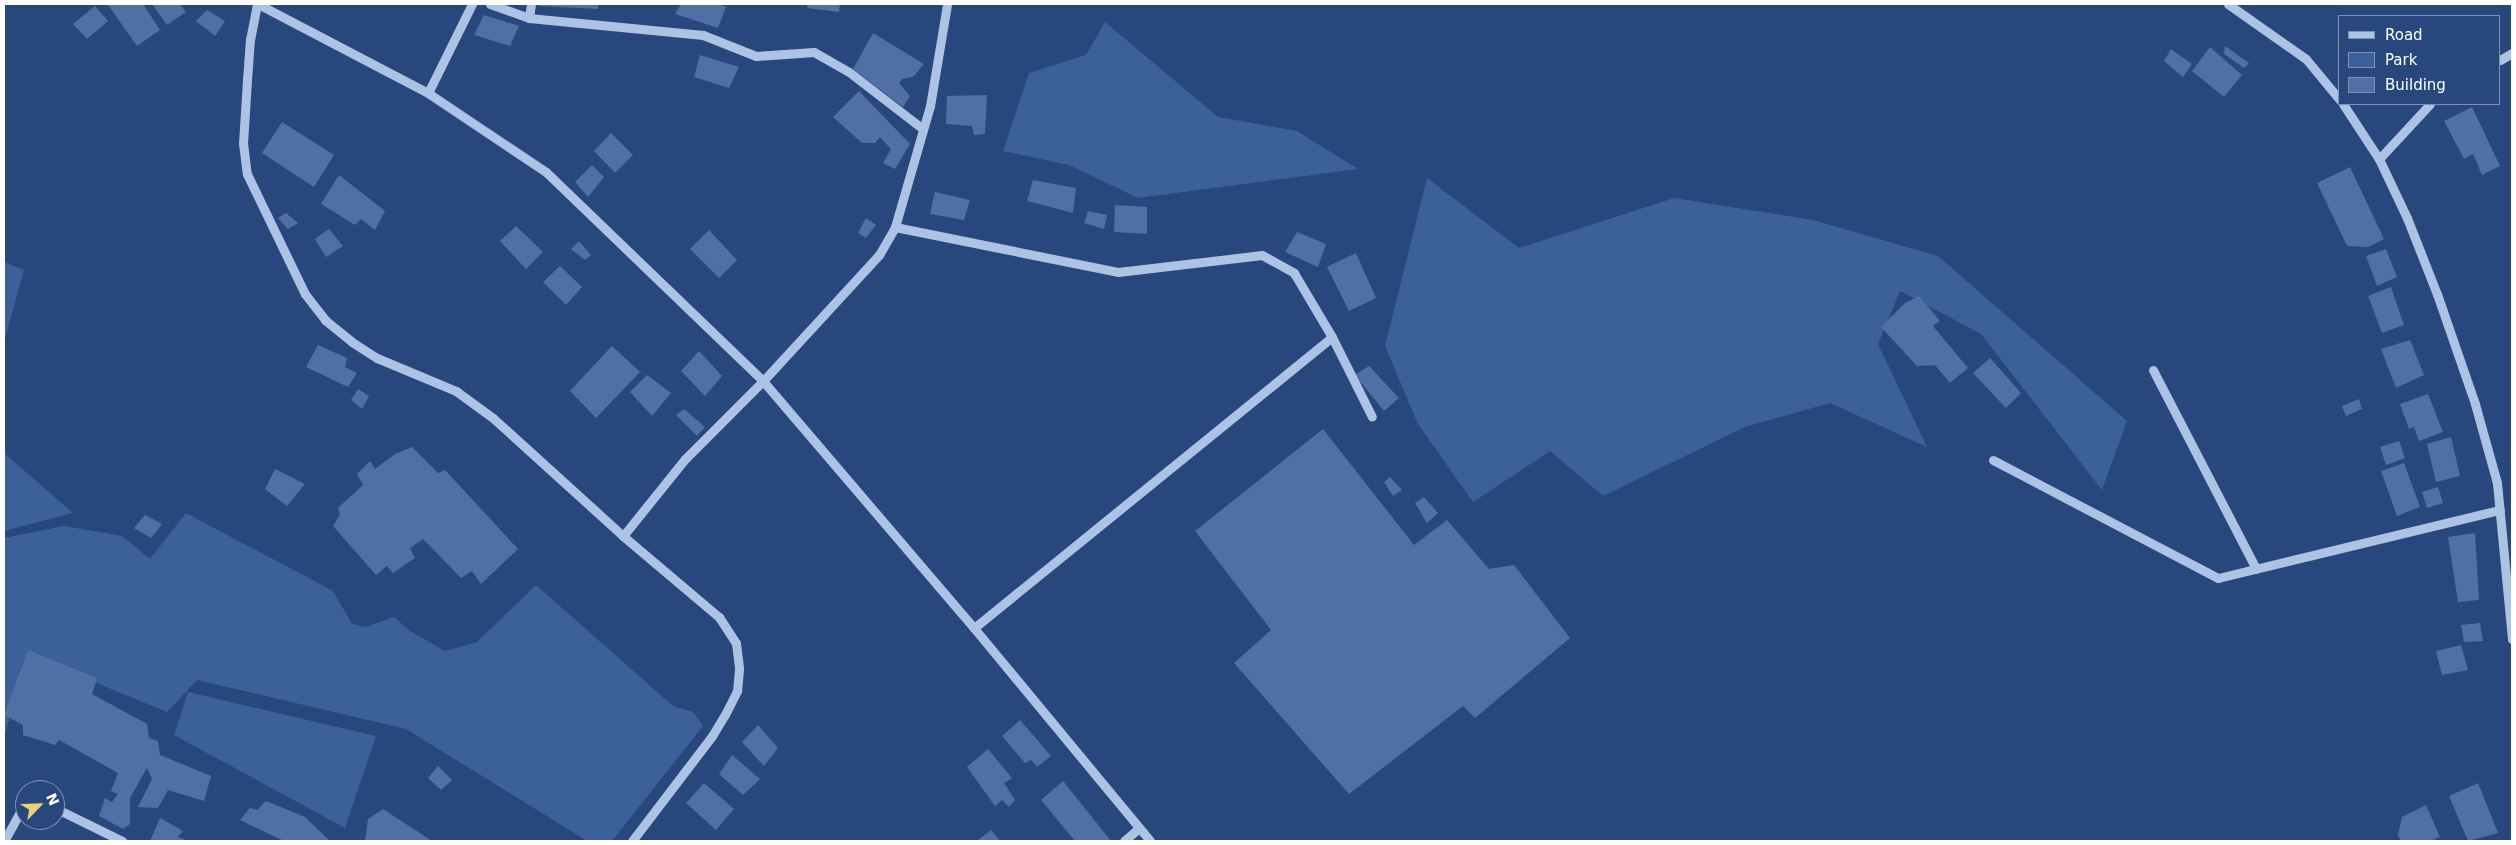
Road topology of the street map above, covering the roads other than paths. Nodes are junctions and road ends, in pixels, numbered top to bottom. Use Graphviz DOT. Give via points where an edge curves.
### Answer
graph roads {
  1 [pos="258,4"];
  2 [pos="472,4"];
  3 [pos="490,4"];
  4 [pos="531,4"];
  5 [pos="947,4"];
  6 [pos="2228,4"];
  7 [pos="529,18"];
  8 [pos="2512,53"];
  9 [pos="2501,59"];
  10 [pos="428,93"];
  11 [pos="2338,98"];
  12 [pos="2344,105"];
  13 [pos="2429,105"];
  14 [pos="923,129"];
  15 [pos="2379,159"];
  16 [pos="895,226"];
  17 [pos="1332,337"];
  18 [pos="2153,370"];
  19 [pos="763,381"];
  20 [pos="1372,417"];
  21 [pos="1993,460"];
  22 [pos="2500,510"];
  23 [pos="623,536"];
  24 [pos="2256,569"];
  25 [pos="974,628"];
  26 [pos="2512,640"];
  27 [pos="65,813"];
  28 [pos="15,821"];
  29 [pos="1139,828"];
  30 [pos="4,841"];
  31 [pos="122,841"];
  32 [pos="632,841"];
  33 [pos="1124,841"];
  34 [pos="1150,841"];
  1 -- 10 [label="street"];
  1 -- 23 [label="street" via="250,39 243,143 247,174 305,294 325,320 352,342 377,358 456,391 493,418"];
  2 -- 10 [label="street"];
  3 -- 7 [label="street"];
  4 -- 7 [label="street"];
  5 -- 14 [label="street" via="930,106"];
  6 -- 11 [label="street" via="2306,59"];
  7 -- 14 [label="street" via="703,35 756,56 814,52 849,72"];
  8 -- 9 [label="street"];
  10 -- 19 [label="street" via="546,172"];
  12 -- 15 [label="street"];
  13 -- 15 [label="street"];
  14 -- 16 [label="street"];
  15 -- 22 [label="street" via="2407,218 2453,340 2497,483"];
  16 -- 17 [label="street" via="1118,272 1262,255 1294,273"];
  16 -- 19 [label="street" via="879,255"];
  17 -- 20 [label="street"];
  17 -- 25 [label="street"];
  18 -- 24 [label="street"];
  19 -- 23 [label="street" via="685,459"];
  19 -- 25 [label="street"];
  21 -- 24 [label="street" via="2218,578"];
  22 -- 24 [label="street"];
  22 -- 26 [label="street"];
  23 -- 32 [label="street" via="720,617 736,643 739,669 737,691 712,736"];
  25 -- 29 [label="street"];
  27 -- 31 [label="street"];
  28 -- 30 [label="street"];
  29 -- 33 [label="street"];
  29 -- 34 [label="street"];
}
